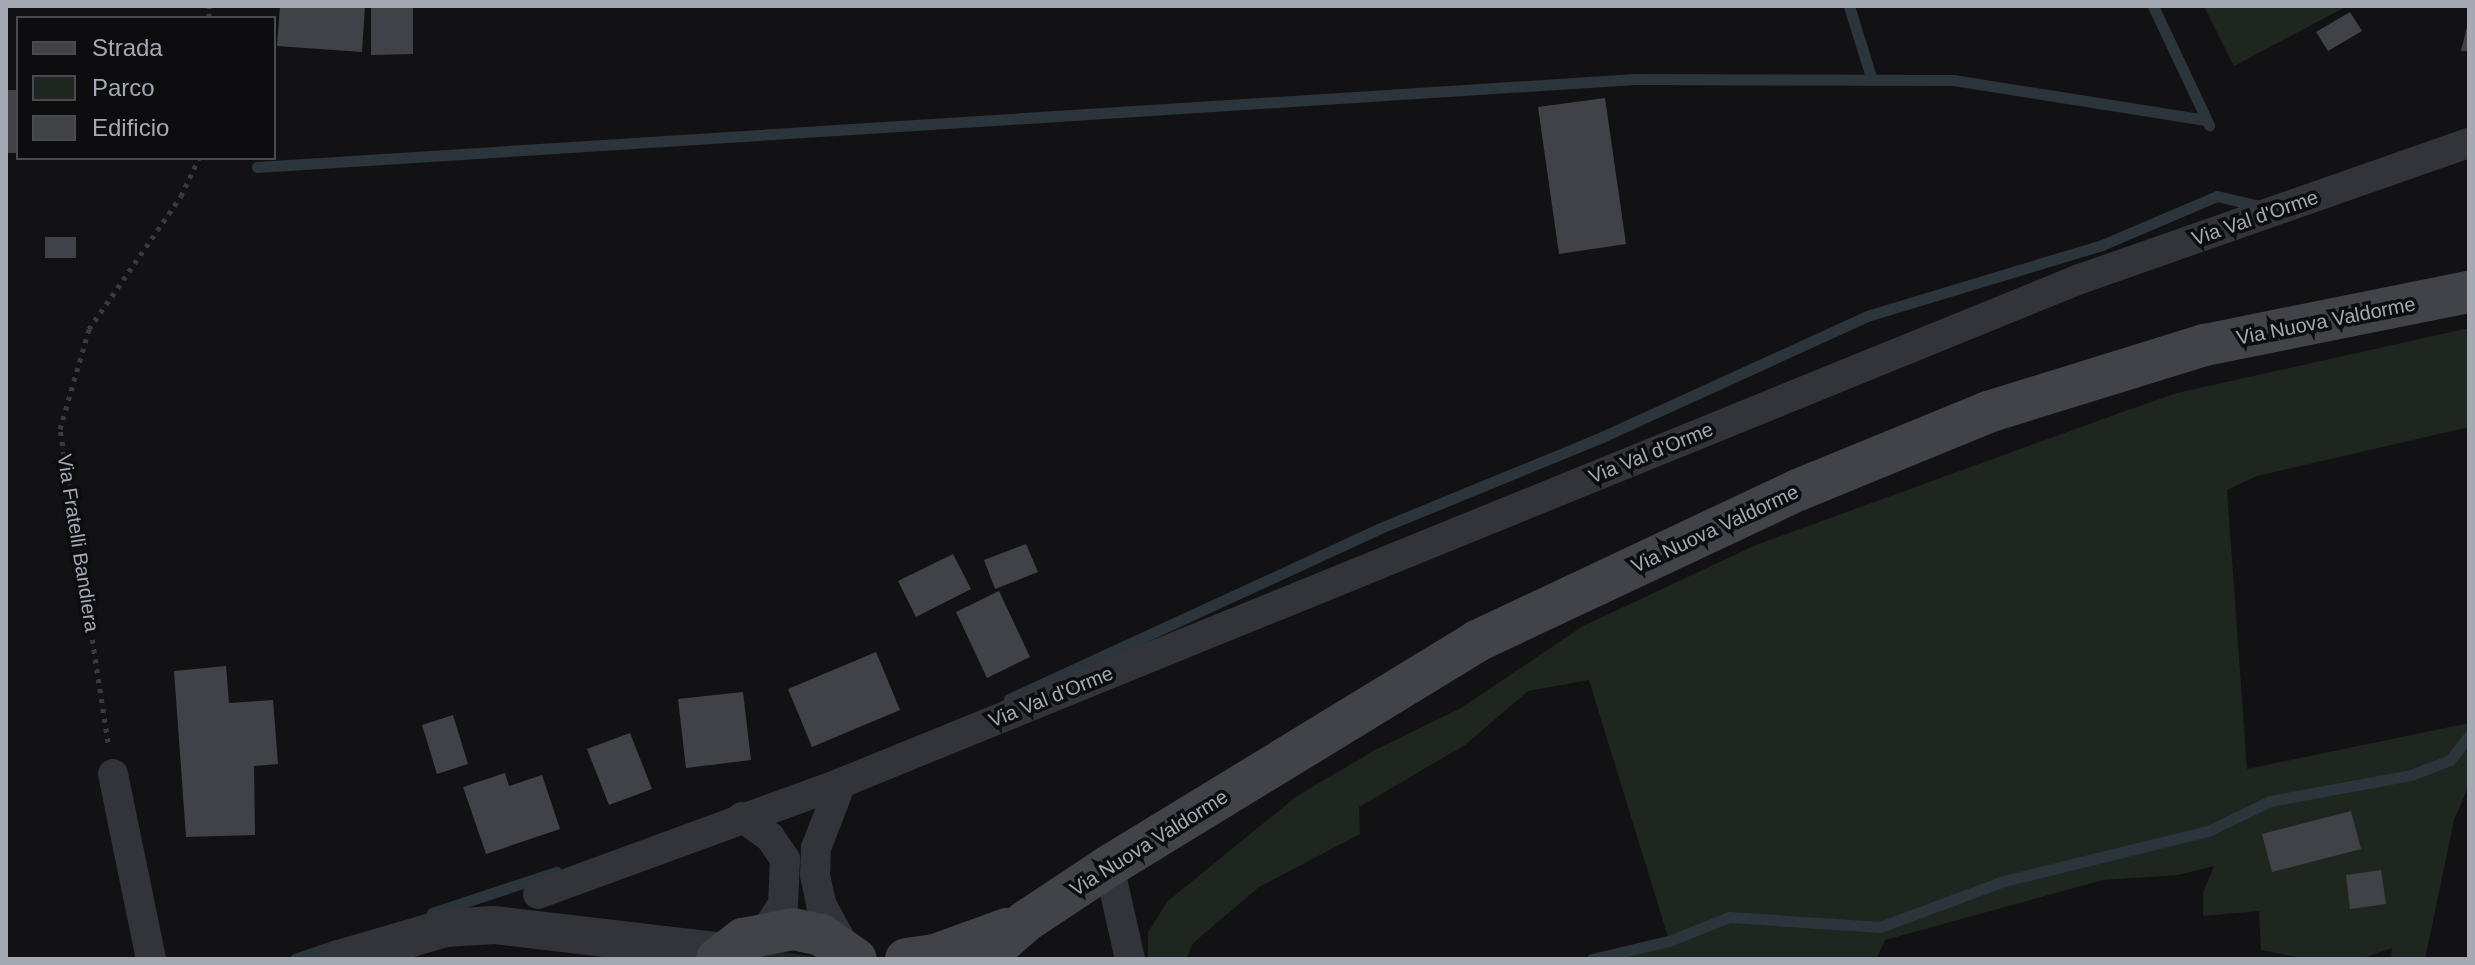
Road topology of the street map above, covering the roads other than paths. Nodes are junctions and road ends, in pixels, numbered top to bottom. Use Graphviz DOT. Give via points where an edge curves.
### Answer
graph roads {
  1 [pos="2469,143"];
  2 [pos="2469,292"];
  3 [pos="113,774"];
  4 [pos="841,783"];
  5 [pos="742,817"];
  6 [pos="1109,866"];
  7 [pos="538,911"];
  8 [pos="1026,921"];
  9 [pos="765,932"];
  10 [pos="851,954"];
  11 [pos="720,956"];
  12 [pos="151,959"];
  13 [pos="339,959"];
  14 [pos="599,959"];
  15 [pos="906,959"];
  16 [pos="983,959"];
  17 [pos="1130,959"];
  1 -- 4 [label="street, Via Val d'Orme" via="2080,279"];
  2 -- 6 [label="main road, Via Nuova Valdorme" via="2205,345 1988,412 1798,490 1477,641"];
  3 -- 12 [label="street"];
  4 -- 5 [label="street, Via Val d'Orme"];
  4 -- 10 [label="street" via="816,848 815,875 821,904"];
  5 -- 7 [label="street, Via Val d'Orme"];
  5 -- 9 [label="street" via="770,837 785,859 783,904"];
  6 -- 8 [label="main road, Via Nuova Valdorme"];
  6 -- 17 [label="street"];
  7 -- 11 [label="street, Via Val d'Orme"];
  7 -- 13 [label="street, Via Val d'Orme" via="446,928"];
  7 -- 14 [label="street, Via Val d'Orme"];
  8 -- 15 [label="main road, Via Nuova Valdorme" via="980,941"];
  8 -- 16 [label="main road, Via Nuova Valdorme"];
  9 -- 10 [label="main road" via="793,929 821,935"];
  9 -- 11 [label="main road"];
}
